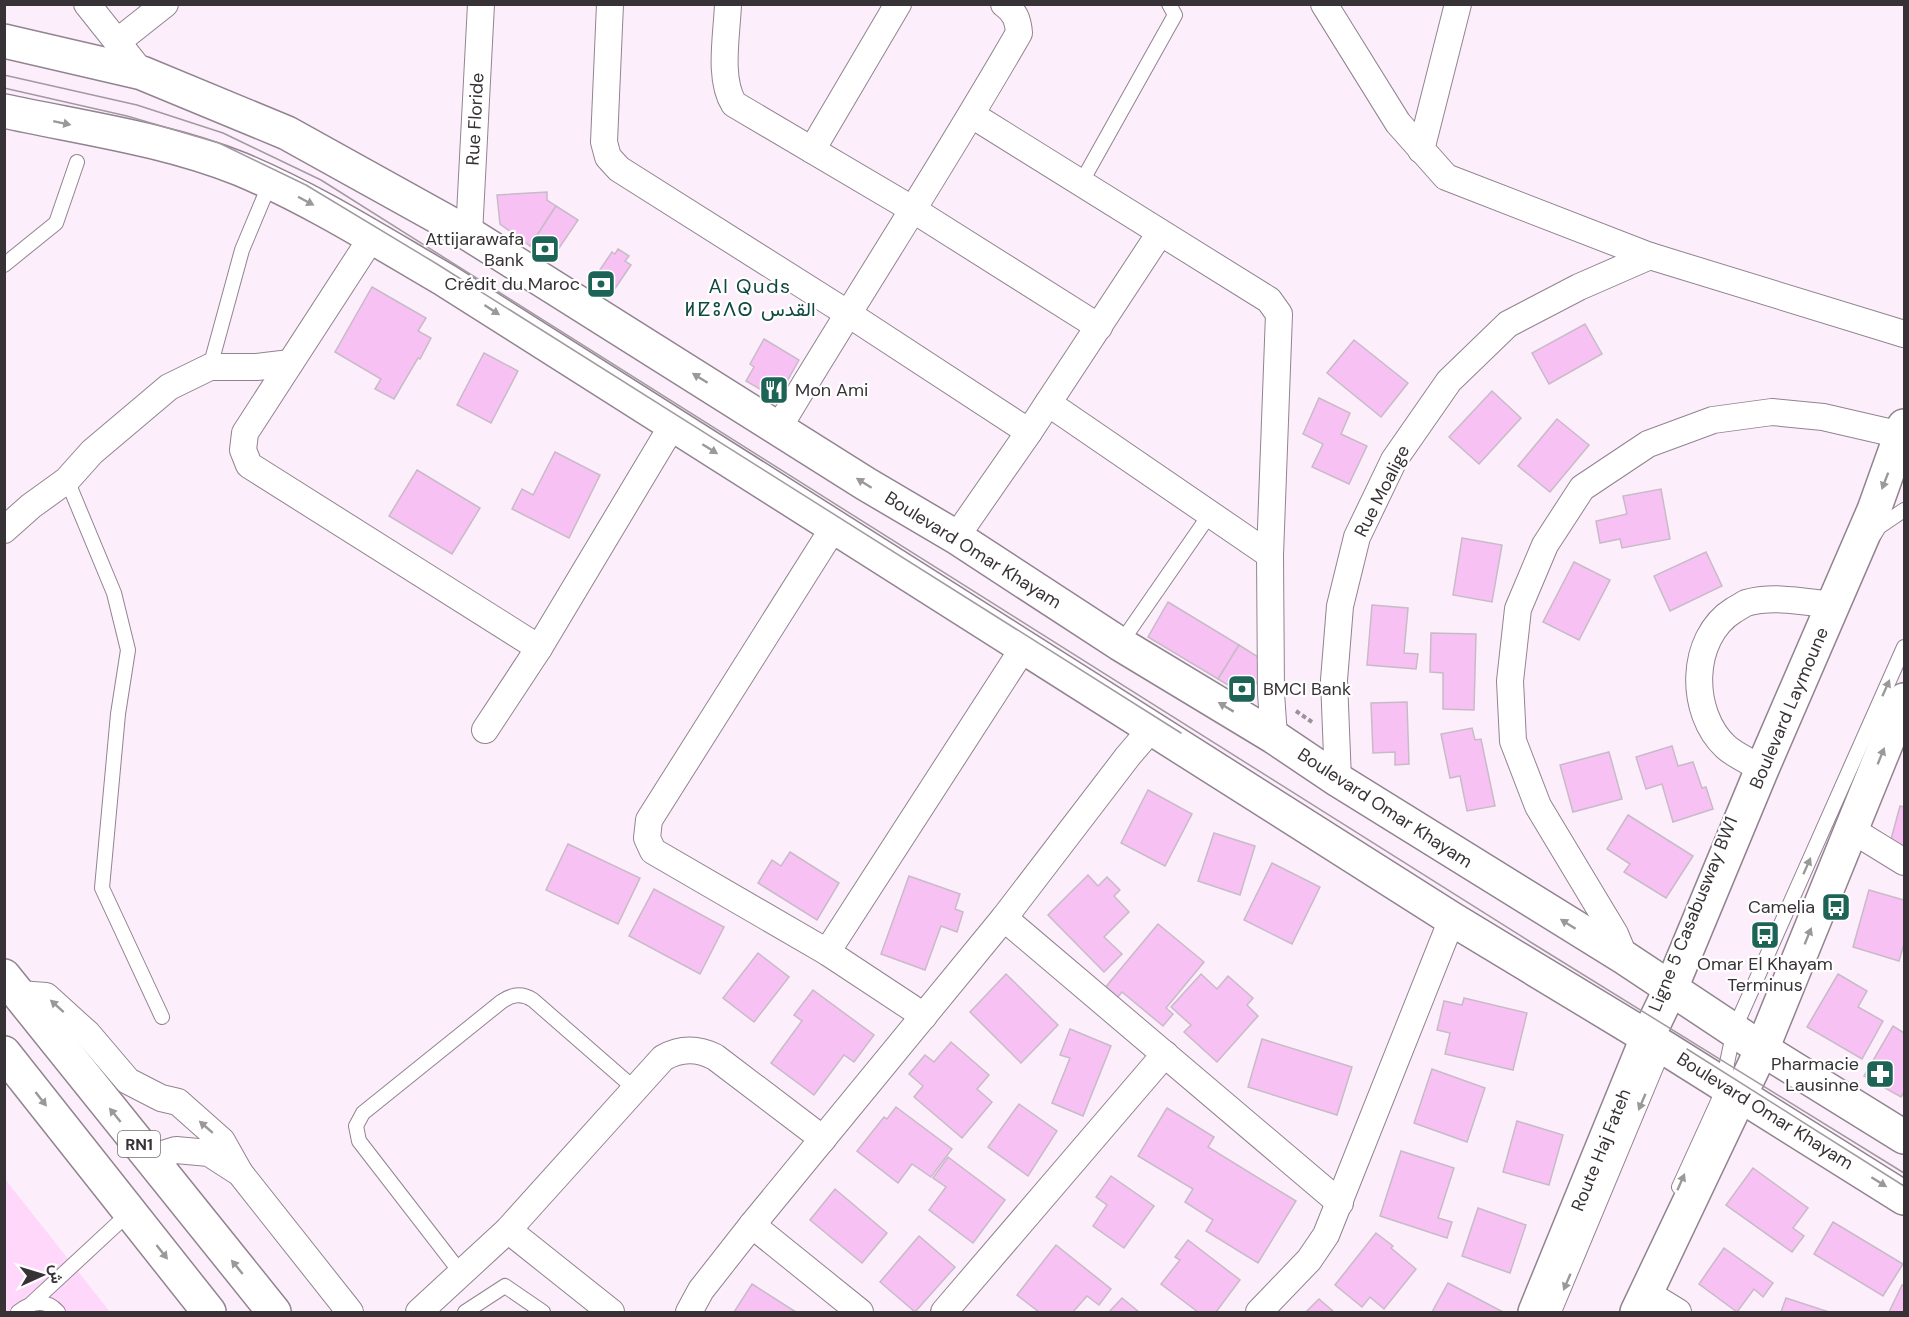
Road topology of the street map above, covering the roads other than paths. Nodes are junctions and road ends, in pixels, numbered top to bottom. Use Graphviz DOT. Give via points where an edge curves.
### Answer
graph roads {
  1 [pos="87,4"];
  2 [pos="165,4"];
  3 [pos="481,4"];
  4 [pos="610,4"];
  5 [pos="728,4"];
  6 [pos="898,4"];
  7 [pos="1004,4"];
  8 [pos="1169,4"];
  9 [pos="1458,4"];
  10 [pos="1333,11"];
  11 [pos="4,42"];
  12 [pos="117,42"];
  13 [pos="142,73"];
  14 [pos="4,111"];
  15 [pos="972,115"];
  16 [pos="812,150"];
  17 [pos="1421,150"];
  18 [pos="77,162"];
  19 [pos="270,183"];
  20 [pos="1081,183"];
  21 [pos="912,209"];
  22 [pos="1160,233"];
  23 [pos="469,234"];
  24 [pos="372,237"];
  25 [pos="1650,256"];
  26 [pos="4,265"];
  27 [pos="847,313"];
  28 [pos="1099,327"];
  29 [pos="1905,334"];
  30 [pos="290,363"];
  31 [pos="210,367"];
  32 [pos="1048,403"];
  33 [pos="672,426"];
  34 [pos="778,428"];
  35 [pos="1903,430"];
  36 [pos="1029,432"];
  37 [pos="67,480"];
  38 [pos="1905,510"];
  39 [pos="1210,514"];
  40 [pos="834,527"];
  41 [pos="4,530"];
  42 [pos="956,537"];
  43 [pos="1270,555"];
  44 [pos="1833,605"];
  45 [pos="1120,644"];
  46 [pos="1024,647"];
  47 [pos="1905,647"];
  48 [pos="538,648"];
  49 [pos="1905,700"];
  50 [pos="1152,728"];
  51 [pos="485,730"];
  52 [pos="1274,737"];
  53 [pos="1762,769"];
  54 [pos="1338,780"];
  55 [pos="1852,830"];
  56 [pos="1905,862"];
  57 [pos="1004,918"];
  58 [pos="1452,919"];
  59 [pos="827,952"];
  60 [pos="1625,958"];
  61 [pos="12,985"];
  62 [pos="1675,990"];
  63 [pos="924,1016"];
  64 [pos="162,1017"];
  65 [pos="1734,1030"];
  66 [pos="1661,1037"];
  67 [pos="1762,1049"];
  68 [pos="4,1053"];
  69 [pos="1164,1054"];
  70 [pos="635,1089"];
  71 [pos="1732,1090"];
  72 [pos="1905,1137"];
  73 [pos="823,1139"];
  74 [pos="150,1158"];
  75 [pos="240,1173"];
  76 [pos="1905,1198"];
  77 [pos="1340,1203"];
  78 [pos="1671,1204"];
  79 [pos="130,1212"];
  80 [pos="752,1225"];
  81 [pos="508,1230"];
  82 [pos="1647,1258"];
  83 [pos="461,1273"];
  84 [pos="32,1303"];
  85 [pos="1636,1306"];
  86 [pos="18,1312"];
  87 [pos="58,1312"];
  88 [pos="209,1312"];
  89 [pos="274,1312"];
  90 [pos="350,1312"];
  91 [pos="419,1312"];
  92 [pos="465,1312"];
  93 [pos="543,1312"];
  94 [pos="611,1312"];
  95 [pos="689,1312"];
  96 [pos="860,1312"];
  97 [pos="944,1312"];
  98 [pos="1259,1312"];
  99 [pos="1534,1312"];
  100 [pos="1554,1312"];
  101 [pos="1678,1312"];
  1 -- 12 [label="street"];
  2 -- 12 [label="street"];
  3 -- 23 [label="street, Rue Floride"];
  4 -- 27 [label="street" via="604,142 608,157 619,169"];
  5 -- 16 [label="street" via="728,94 734,104"];
  6 -- 16 [label="street"];
  7 -- 15 [label="street" via="1013,11 1019,33"];
  8 -- 20 [label="lane" via="1175,15"];
  9 -- 17 [label="street"];
  10 -- 17 [label="street" via="1398,123"];
  11 -- 13 [label="main road, Boulevard Omar Khayam"];
  12 -- 13 [label="street"];
  13 -- 23 [label="main road, Boulevard Omar Khayam" via="287,132"];
  14 -- 19 [label="main road, Boulevard Omar Khayam, one-way" via="147,140"];
  15 -- 20 [label="street"];
  15 -- 21 [label="street"];
  16 -- 21 [label="street"];
  17 -- 25 [label="street" via="1446,177"];
  18 -- 26 [label="lane" via="56,223"];
  19 -- 24 [label="main road, Boulevard Omar Khayam, one-way"];
  19 -- 31 [label="lane" via="242,250"];
  20 -- 22 [label="street"];
  21 -- 27 [label="street"];
  21 -- 28 [label="street"];
  22 -- 28 [label="street"];
  22 -- 43 [label="street" via="1269,300 1279,315"];
  34 -- 23 [label="main road, Boulevard Omar Khayam, one-way"];
  24 -- 30 [label="street"];
  24 -- 33 [label="main road, Boulevard Omar Khayam, one-way"];
  25 -- 29 [label="street"];
  25 -- 54 [label="street, Rue Moalige" via="1508,324 1449,381 1394,460 1357,537 1340,606 1334,680"];
  27 -- 34 [label="street"];
  27 -- 36 [label="street"];
  28 -- 32 [label="street"];
  30 -- 31 [label="street"];
  30 -- 48 [label="street" via="244,433 243,450 249,465"];
  31 -- 37 [label="street" via="169,387 92,452"];
  32 -- 36 [label="street"];
  32 -- 39 [label="street"];
  33 -- 40 [label="main road, Boulevard Omar Khayam, one-way"];
  33 -- 48 [label="street"];
  42 -- 34 [label="main road, Boulevard Omar Khayam, one-way"];
  35 -- 44 [label="main road, Boulevard Laymoune, one-way"];
  35 -- 60 [label="street" via="1772,412 1713,420 1648,444 1582,488 1545,545 1518,609 1510,681 1513,741 1538,806 1615,934"];
  36 -- 42 [label="street"];
  37 -- 41 [label="street"];
  37 -- 64 [label="lane" via="114,593 128,650 102,888"];
  38 -- 62 [label="lane, Ligne 5 Casabusway BW1" via="1879,527 1858,562"];
  39 -- 43 [label="street"];
  39 -- 45 [label="lane"];
  40 -- 46 [label="main road, Boulevard Omar Khayam"];
  40 -- 59 [label="street" via="649,820 647,838 653,851"];
  42 -- 45 [label="main road, Boulevard Omar Khayam"];
  43 -- 52 [label="street"];
  44 -- 53 [label="main road, Boulevard Laymoune"];
  44 -- 53 [label="street" via="1782,600 1745,604 1724,616 1708,638 1700,663 1700,697 1712,728 1726,747"];
  52 -- 45 [label="main road, Boulevard Omar Khayam, one-way"];
  46 -- 50 [label="main road, Boulevard Omar Khayam"];
  46 -- 59 [label="street"];
  65 -- 47 [label="lane, one-way"];
  48 -- 51 [label="street"];
  55 -- 49 [label="main road, one-way"];
  50 -- 57 [label="street"];
  50 -- 58 [label="main road, Boulevard Omar Khayam"];
  52 -- 54 [label="main road, Boulevard Omar Khayam"];
  53 -- 62 [label="main road, Boulevard Laymoune"];
  60 -- 54 [label="main road, Boulevard Omar Khayam, one-way"];
  55 -- 56 [label="street"];
  67 -- 55 [label="main road, one-way"];
  57 -- 63 [label="street"];
  57 -- 69 [label="street"];
  58 -- 66 [label="main road, Boulevard Omar Khayam"];
  58 -- 77 [label="street"];
  59 -- 63 [label="street"];
  60 -- 62 [label="main road, Boulevard Omar Khayam"];
  74 -- 61 [label="main road, RN1, one-way"];
  75 -- 61 [label="street, one-way" via="222,1141 178,1102 128,1081 88,1034 46,996"];
  62 -- 65 [label="main road, Boulevard Omar Khayam"];
  62 -- 66 [label="main road, Route Haj Fateh"];
  63 -- 73 [label="street"];
  65 -- 67 [label="main road, Boulevard Omar Khayam"];
  65 -- 71 [label="lane" via="1727,1063"];
  66 -- 71 [label="main road, Boulevard Omar Khayam"];
  66 -- 99 [label="main road, Route Haj Fateh"];
  66 -- 100 [label="lane, one-way"];
  67 -- 71 [label="main road"];
  67 -- 72 [label="main road, Boulevard Omar Khayam"];
  68 -- 79 [label="main road, RN1, one-way"];
  69 -- 77 [label="street"];
  69 -- 97 [label="street"];
  70 -- 73 [label="street" via="663,1058 679,1051 697,1050 715,1057"];
  70 -- 81 [label="street"];
  70 -- 83 [label="lane" via="533,1000 514,995 363,1113 356,1126 359,1141"];
  71 -- 76 [label="main road, Boulevard Omar Khayam, one-way"];
  78 -- 71 [label="lane, one-way"];
  71 -- 85 [label="main road"];
  73 -- 80 [label="street"];
  74 -- 75 [label="street" via="176,1150 209,1153"];
  89 -- 74 [label="main road, RN1, one-way"];
  75 -- 90 [label="street"];
  77 -- 98 [label="street" via="1309,1260"];
  79 -- 84 [label="lane"];
  79 -- 88 [label="main road, RN1, one-way"];
  80 -- 95 [label="street" via="701,1290"];
  80 -- 96 [label="street"];
  81 -- 83 [label="street"];
  81 -- 94 [label="street"];
  82 -- 85 [label="lane"];
  83 -- 91 [label="street"];
  84 -- 86 [label="lane"];
  84 -- 87 [label="lane" via="44,1303"];
  85 -- 101 [label="street"];
  92 -- 93 [label="lane" via="505,1286"];
}
